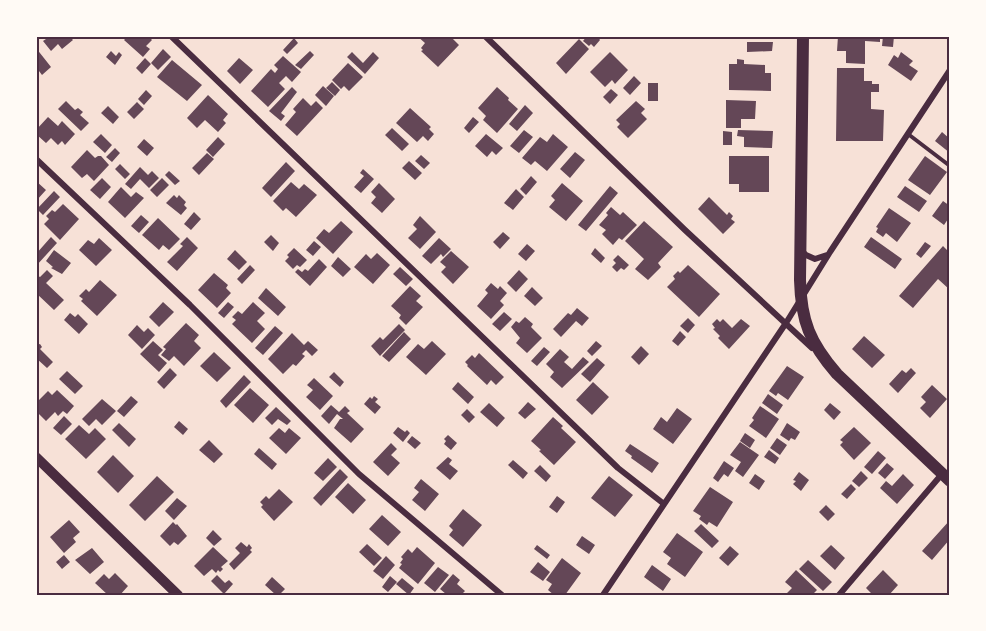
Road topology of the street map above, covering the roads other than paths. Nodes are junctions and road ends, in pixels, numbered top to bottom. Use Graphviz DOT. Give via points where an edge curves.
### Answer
graph roads {
  1 [pos="171,36"];
  2 [pos="484,36"];
  3 [pos="803,36"];
  4 [pos="950,70"];
  5 [pos="908,133"];
  6 [pos="36,159"];
  7 [pos="950,166"];
  8 [pos="800,246"];
  9 [pos="830,252"];
  10 [pos="801,300"];
  11 [pos="786,323"];
  12 [pos="822,356"];
  13 [pos="36,457"];
  14 [pos="946,478"];
  15 [pos="664,504"];
  16 [pos="178,595"];
  17 [pos="502,595"];
  18 [pos="603,595"];
  19 [pos="839,595"];
  1 -- 15 [label="street" via="618,468"];
  2 -- 11 [label="street"];
  3 -- 8 [label="main road"];
  4 -- 5 [label="street"];
  5 -- 7 [label="lane"];
  5 -- 9 [label="street"];
  6 -- 17 [label="street" via="359,474"];
  8 -- 9 [label="street" via="815,259"];
  8 -- 10 [label="main road"];
  9 -- 10 [label="street"];
  10 -- 11 [label="street"];
  10 -- 12 [label="main road" via="805,324"];
  11 -- 12 [label="street"];
  11 -- 15 [label="street"];
  12 -- 14 [label="main road"];
  13 -- 16 [label="street"];
  14 -- 19 [label="street"];
  15 -- 18 [label="street"];
}
